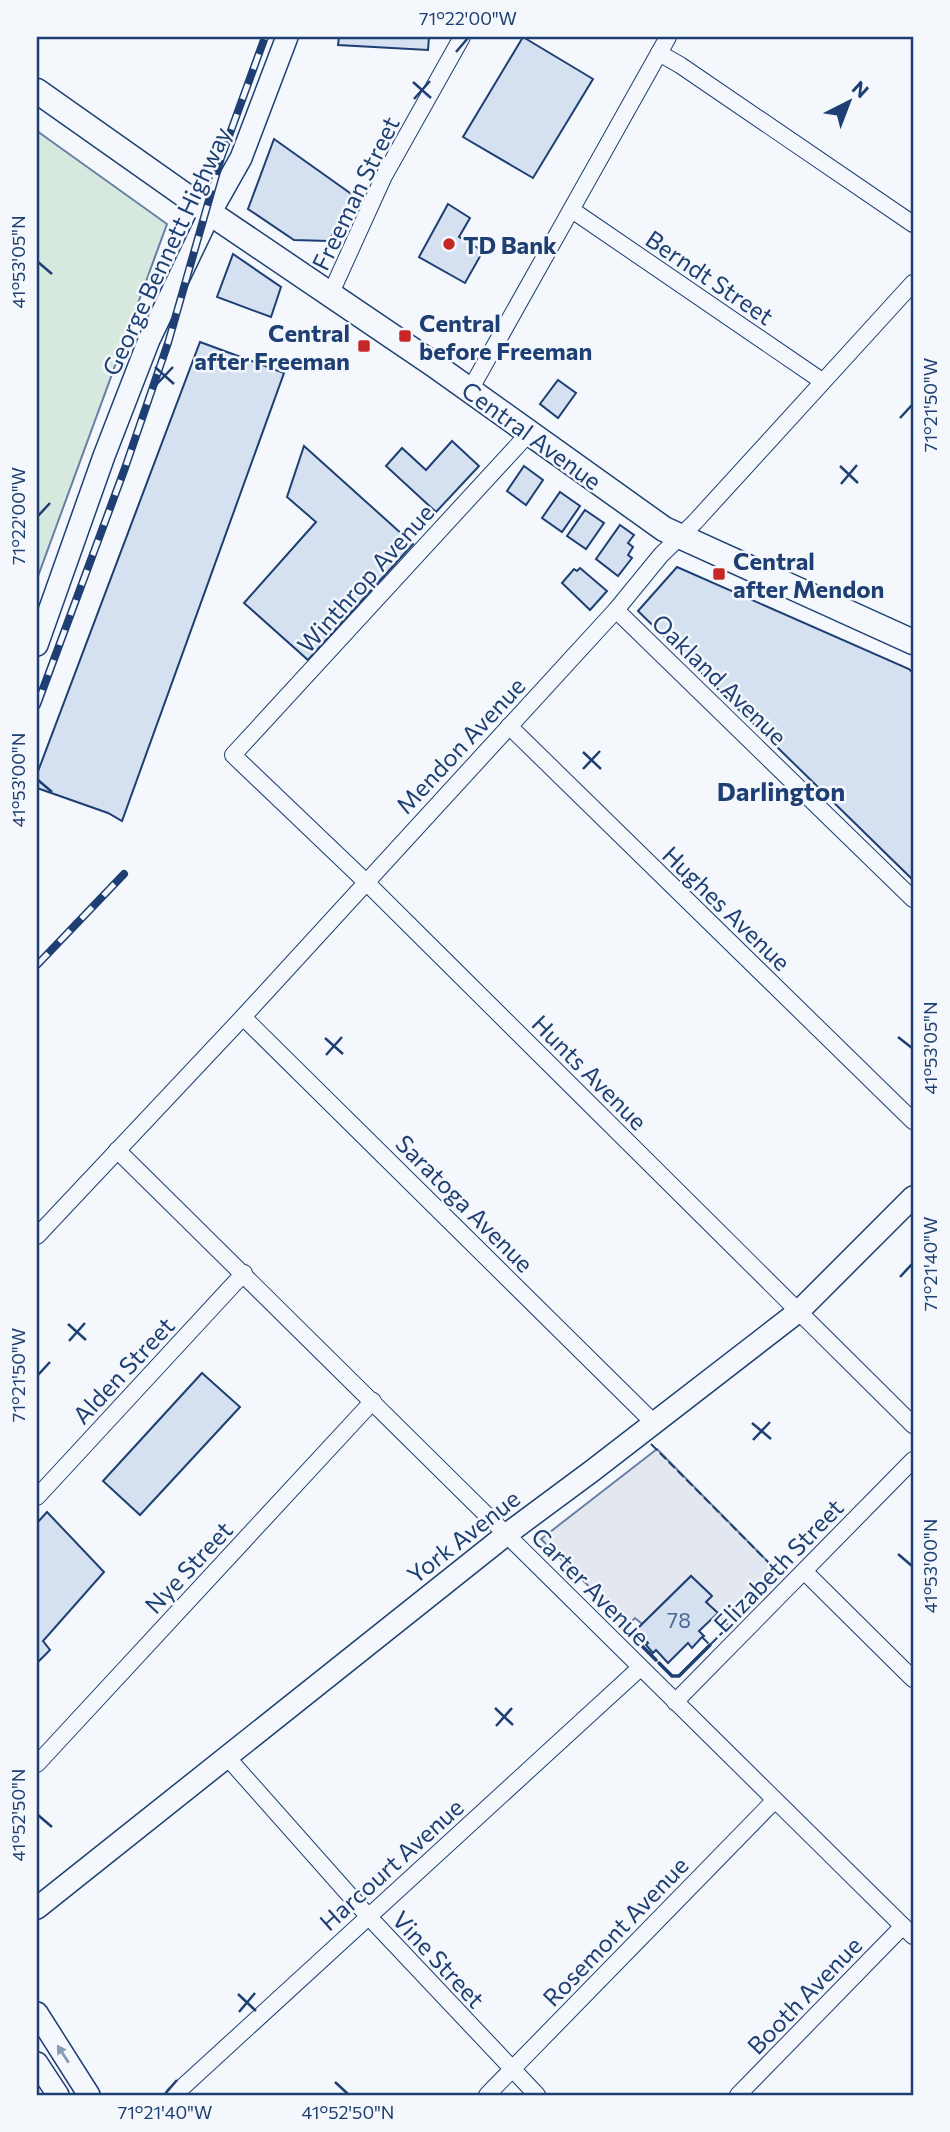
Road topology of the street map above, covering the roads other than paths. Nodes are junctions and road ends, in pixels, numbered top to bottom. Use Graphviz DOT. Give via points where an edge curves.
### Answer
graph roads {
  1 [pos="287,37"];
  2 [pos="461,37"];
  3 [pos="668,37"];
  4 [pos="659,52"];
  5 [pos="37,91"];
  6 [pos="572,210"];
  7 [pos="210,213"];
  8 [pos="913,224"];
  9 [pos="913,282"];
  10 [pos="330,295"];
  11 [pos="822,381"];
  12 [pos="470,390"];
  13 [pos="530,432"];
  14 [pos="679,537"];
  15 [pos="616,610"];
  16 [pos="909,644"];
  17 [pos="37,645"];
  18 [pos="509,726"];
  19 [pos="233,755"];
  20 [pos="366,882"];
  21 [pos="913,899"];
  22 [pos="243,1017"];
  23 [pos="913,1121"];
  24 [pos="117,1150"];
  25 [pos="913,1197"];
  26 [pos="37,1236"];
  27 [pos="244,1273"];
  28 [pos="799,1311"];
  29 [pos="373,1401"];
  30 [pos="654,1423"];
  31 [pos="913,1425"];
  32 [pos="913,1460"];
  33 [pos="37,1497"];
  34 [pos="508,1534"];
  35 [pos="805,1572"];
  36 [pos="640,1668"];
  37 [pos="913,1679"];
  38 [pos="675,1702"];
  39 [pos="227,1757"];
  40 [pos="37,1764"];
  41 [pos="775,1800"];
  42 [pos="37,1908"];
  43 [pos="368,1916"];
  44 [pos="908,1931"];
  45 [pos="37,2013"];
  46 [pos="37,2063"];
  47 [pos="511,2070"];
  48 [pos="58,2095"];
  49 [pos="89,2095"];
  50 [pos="174,2095"];
  51 [pos="487,2095"];
  52 [pos="537,2095"];
  53 [pos="738,2095"];
  1 -- 7 [label="street, George Bennett Highway" via="241,158"];
  2 -- 10 [label="street, Freeman Street" via="384,176"];
  3 -- 4 [label="street"];
  4 -- 6 [label="street"];
  4 -- 8 [label="street"];
  5 -- 7 [label="main road, Central Avenue"];
  6 -- 11 [label="street, Berndt Street"];
  6 -- 12 [label="street"];
  7 -- 10 [label="main road, Central Avenue"];
  7 -- 17 [label="street, George Bennett Highway" via="149,340"];
  9 -- 11 [label="street, Mendon Avenue"];
  10 -- 12 [label="main road, Central Avenue"];
  11 -- 14 [label="street, Mendon Avenue"];
  12 -- 13 [label="main road, Central Avenue"];
  13 -- 14 [label="main road, Central Avenue" via="636,511"];
  13 -- 19 [label="street, Winthrop Avenue"];
  14 -- 15 [label="street, Mendon Avenue"];
  14 -- 16 [label="main road, Central Avenue"];
  15 -- 18 [label="street, Mendon Avenue"];
  15 -- 21 [label="street, Oakland Avenue"];
  18 -- 20 [label="street, Mendon Avenue"];
  18 -- 23 [label="street, Hughes Avenue"];
  19 -- 20 [label="street, Hunts Avenue"];
  20 -- 22 [label="street, Mendon Avenue"];
  20 -- 28 [label="street, Hunts Avenue"];
  22 -- 24 [label="street, Mendon Avenue"];
  22 -- 30 [label="street, Saratoga Avenue"];
  24 -- 26 [label="street, Mendon Avenue"];
  24 -- 27 [label="street, Carter Avenue"];
  25 -- 28 [label="street, York Avenue"];
  27 -- 29 [label="street, Carter Avenue"];
  27 -- 33 [label="street, Alden Street"];
  28 -- 30 [label="street, York Avenue"];
  28 -- 31 [label="street, Hunts Avenue"];
  29 -- 34 [label="street, Carter Avenue"];
  29 -- 40 [label="street, Nye Street"];
  30 -- 34 [label="street, York Avenue"];
  32 -- 35 [label="street, Elizabeth Street"];
  34 -- 36 [label="street, Carter Avenue"];
  34 -- 39 [label="street, York Avenue"];
  35 -- 37 [label="street"];
  35 -- 38 [label="street, Elizabeth Street"];
  36 -- 38 [label="street, Carter Avenue"];
  36 -- 43 [label="street, Harcourt Avenue"];
  38 -- 41 [label="street, Carter Avenue"];
  39 -- 42 [label="street, York Avenue"];
  39 -- 43 [label="street, Vine Street"];
  41 -- 44 [label="street, Carter Avenue"];
  41 -- 47 [label="street, Rosemont Avenue"];
  43 -- 47 [label="street, Vine Street"];
  43 -- 50 [label="street, Harcourt Avenue"];
  44 -- 53 [label="street, Booth Avenue"];
  49 -- 45 [label="street, one-way"];
  46 -- 48 [label="street"];
  47 -- 51 [label="street, Rosemont Avenue"];
  47 -- 52 [label="street, Vine Street"];
}
